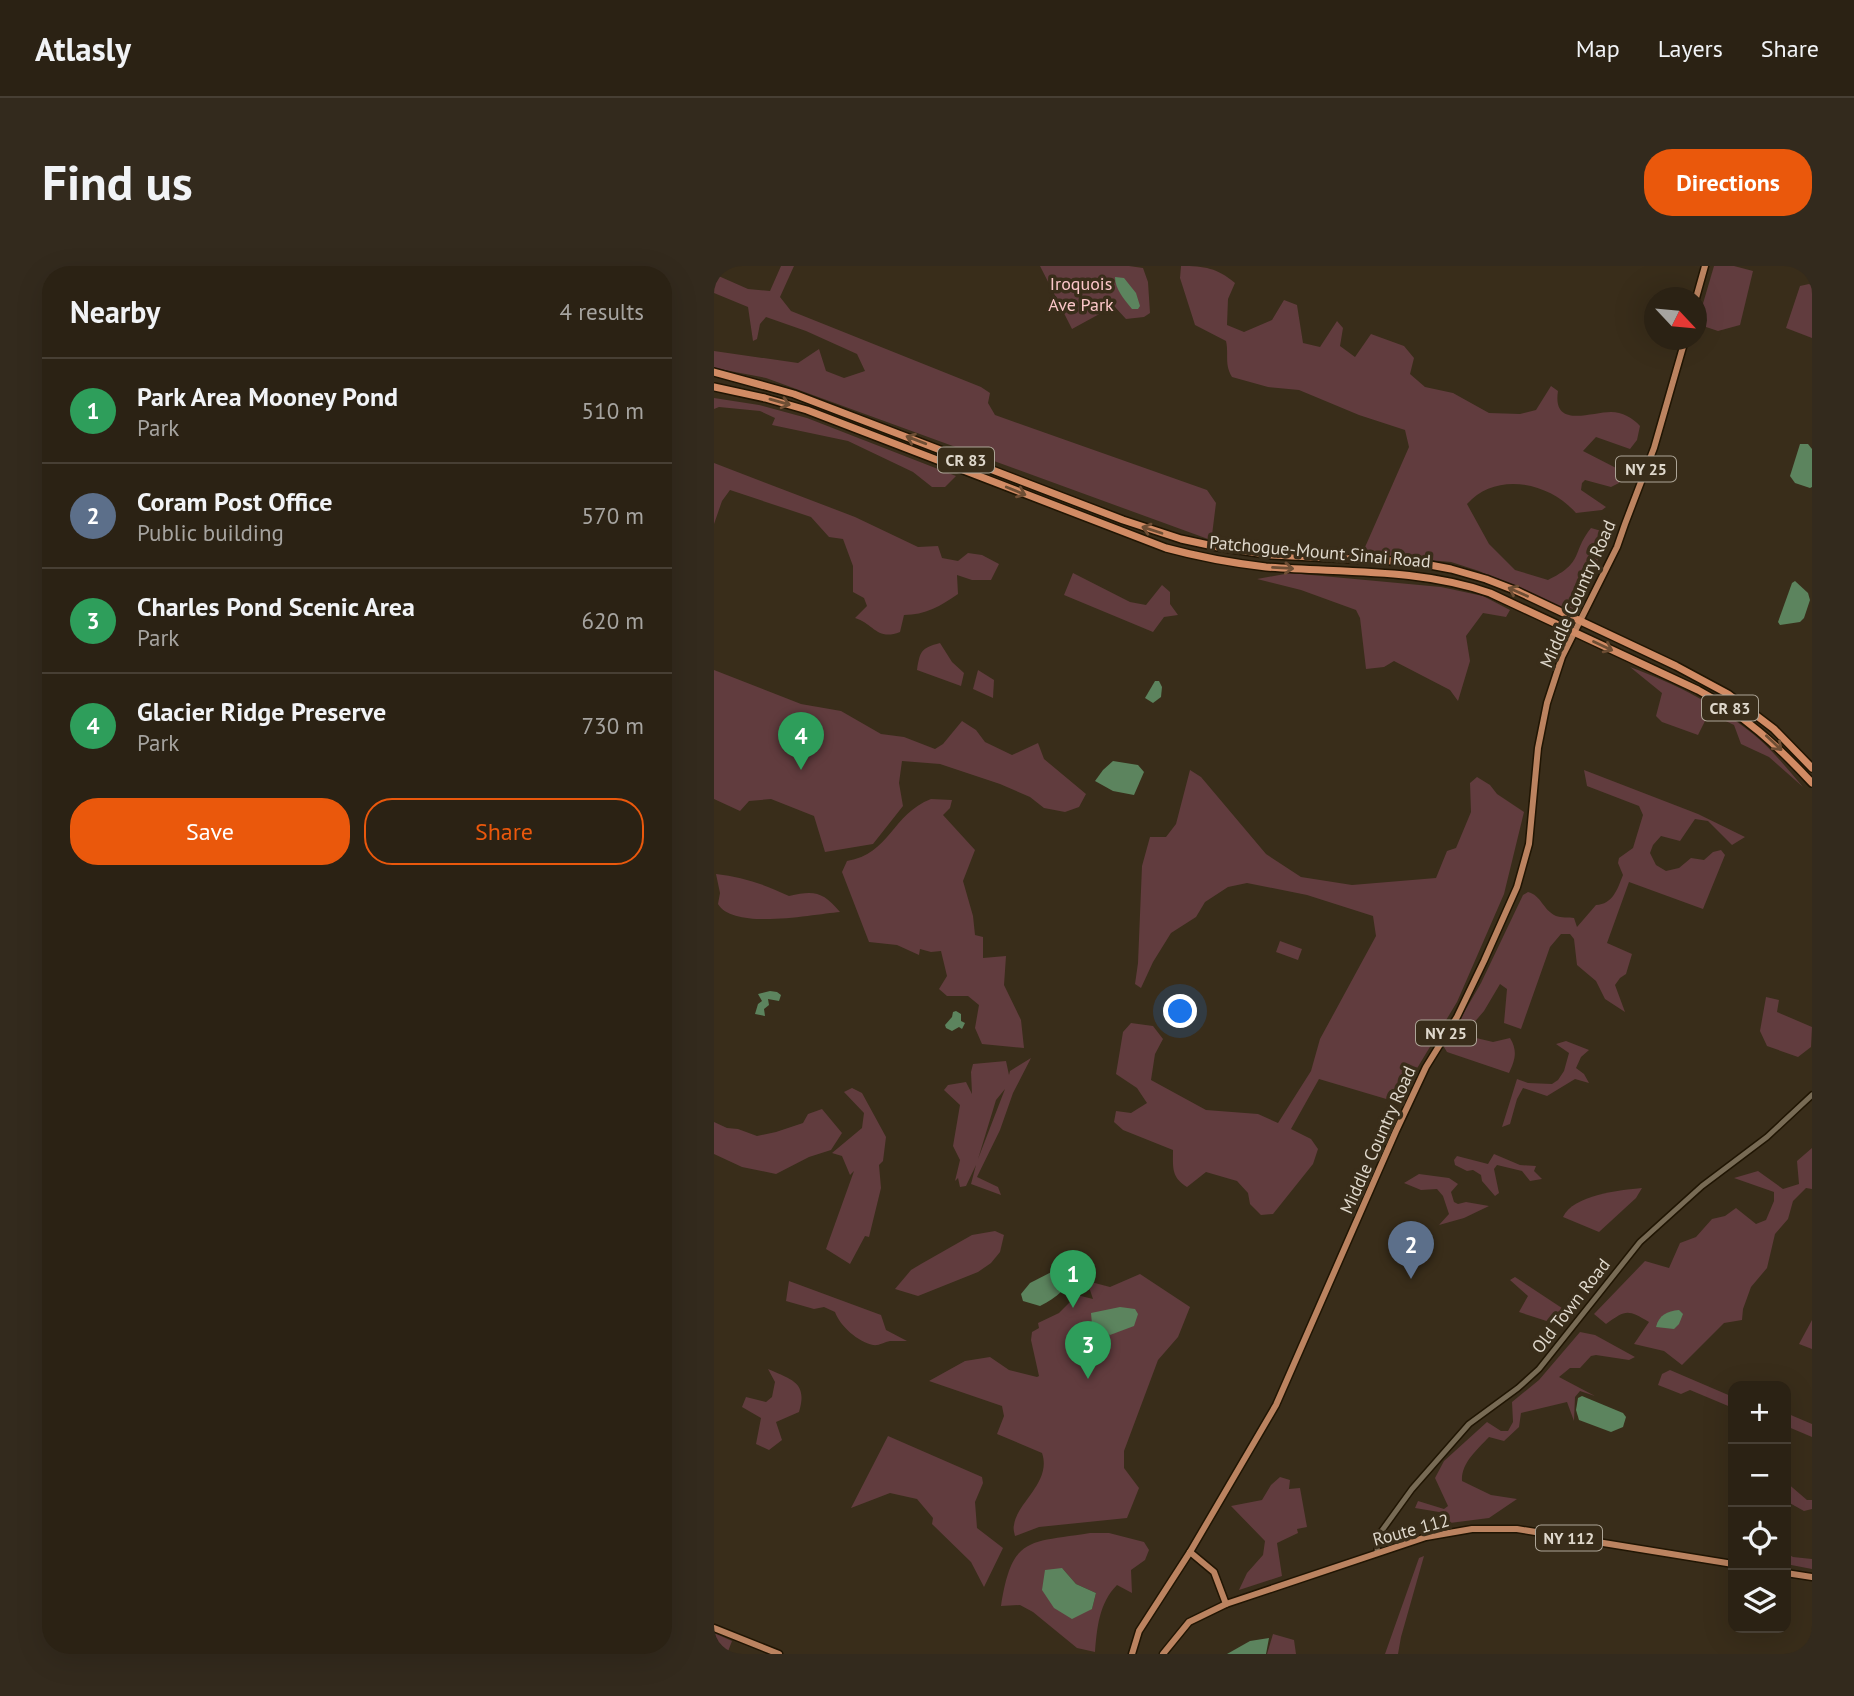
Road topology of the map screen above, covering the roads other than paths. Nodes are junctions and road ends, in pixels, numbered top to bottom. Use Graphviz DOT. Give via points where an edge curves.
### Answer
graph roads {
  1 [pos="1705,266"];
  2 [pos="1699,287"];
  3 [pos="1682,350"];
  4 [pos="714,372"];
  5 [pos="714,387"];
  6 [pos="1580,621"];
  7 [pos="1574,632"];
  8 [pos="1812,768"];
  9 [pos="1812,783"];
  10 [pos="1812,1095"];
  11 [pos="1190,1552"];
  12 [pos="1377,1553"];
  13 [pos="1728,1563"];
  14 [pos="1791,1574"];
  15 [pos="1812,1577"];
  16 [pos="1226,1604"];
  17 [pos="714,1628"];
  18 [pos="779,1654"];
  19 [pos="1132,1654"];
  20 [pos="1164,1654"];
  1 -- 2 [label="main road"];
  3 -- 6 [label="main road, Middle Country Road / NY 25" via="1654,448 1616,547"];
  6 -- 4 [label="highway, Patchogue-Mount Sinai Road / CR 83, one-way" via="1507,587 1440,566 1264,554 1166,535 794,394"];
  5 -- 7 [label="highway, Patchogue-Mount Sinai Road / CR 83, one-way" via="807,410 1166,548 1254,565 1433,578 1490,593"];
  6 -- 7 [label="main road, Middle Country Road / NY 25"];
  6 -- 8 [label="highway, Patchogue-Mount Sinai Road / CR 83" via="1740,702"];
  7 -- 9 [label="highway, Patchogue-Mount Sinai Road / CR 83, one-way" via="1725,705 1773,742"];
  7 -- 11 [label="main road, Middle Country Road / NY 25" via="1546,703 1529,844 1517,887 1468,995 1396,1131 1276,1405"];
  10 -- 12 [label="main road, Old Town Road" via="1640,1242 1553,1353 1518,1388 1469,1424 1412,1489 1378,1536"];
  11 -- 16 [label="main road" via="1214,1572"];
  11 -- 19 [label="main road, Middle Country Road / NY 25" via="1139,1631"];
  12 -- 13 [label="main road, Route 112 / NY 112" via="1426,1536 1517,1529"];
  12 -- 16 [label="main road, Route 112 / NY 112"];
  14 -- 15 [label="main road"];
  16 -- 20 [label="main road, Route 112 / NY 112" via="1189,1622"];
  17 -- 18 [label="main road"];
}
